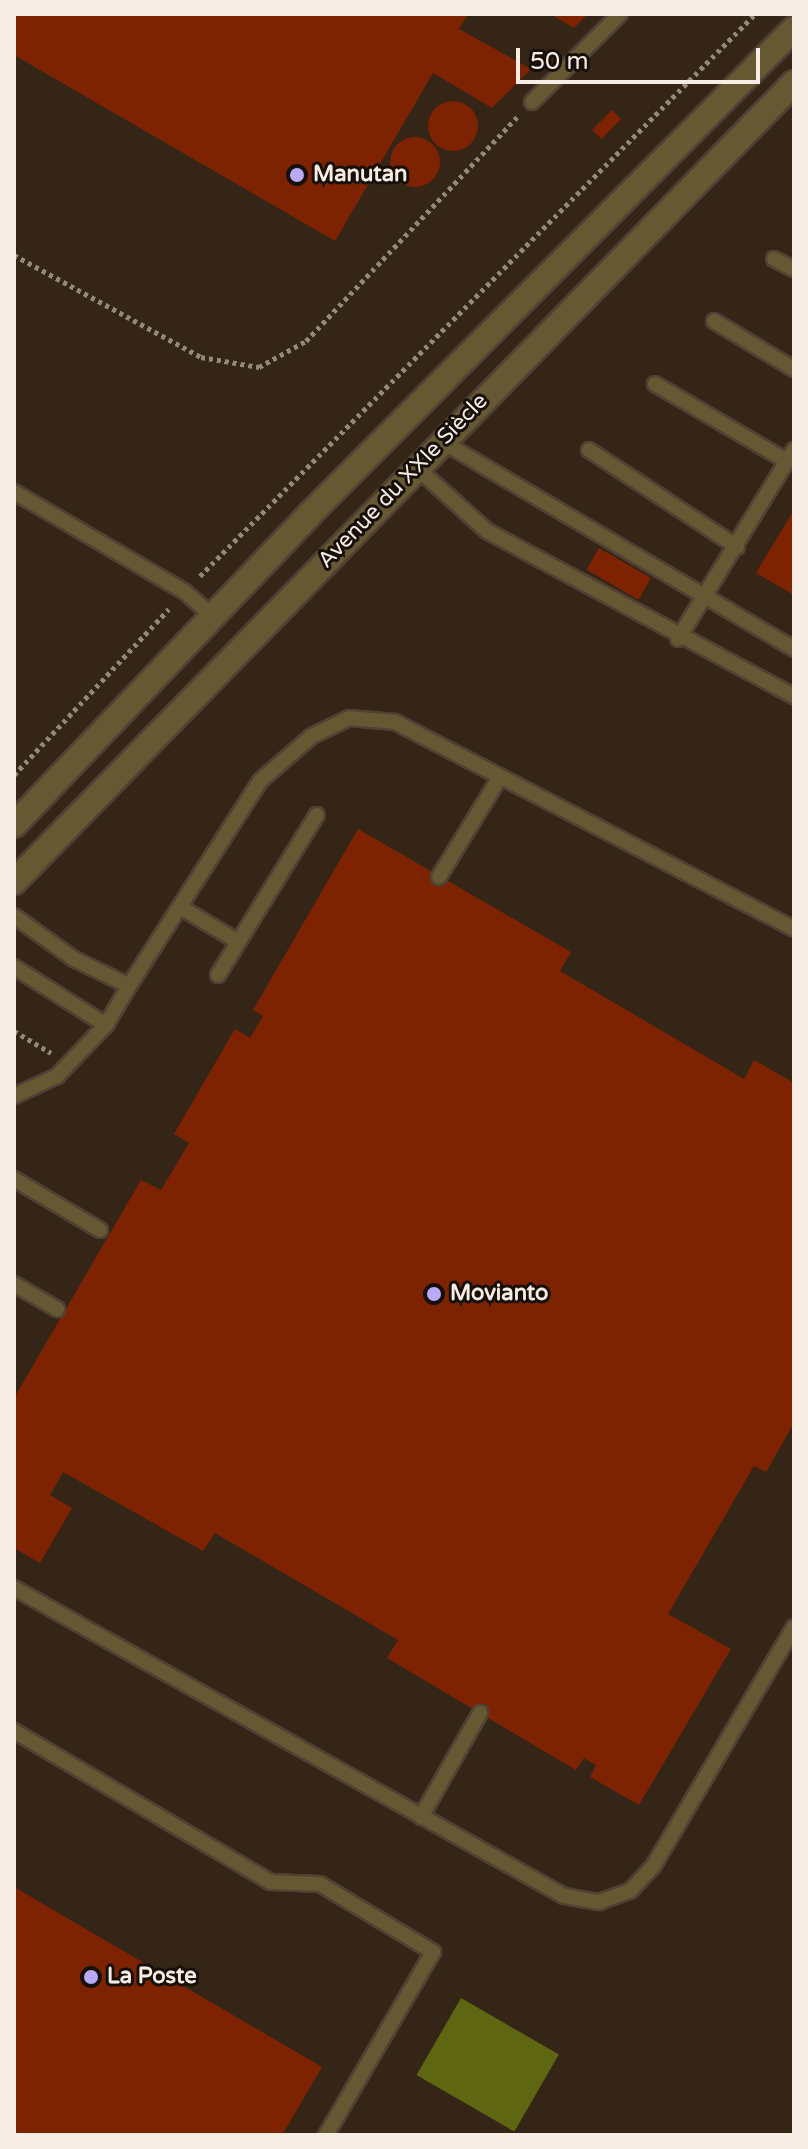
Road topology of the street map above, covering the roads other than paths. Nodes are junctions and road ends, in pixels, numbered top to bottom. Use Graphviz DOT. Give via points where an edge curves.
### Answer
graph roads {
  1 [pos="620,14"];
  2 [pos="794,29"];
  3 [pos="794,83"];
  4 [pos="532,102"];
  5 [pos="774,259"];
  6 [pos="794,269"];
  7 [pos="714,321"];
  8 [pos="794,369"];
  9 [pos="655,384"];
  10 [pos="441,441"];
  11 [pos="589,450"];
  12 [pos="791,455"];
  13 [pos="416,467"];
  14 [pos="14,492"];
  15 [pos="737,547"];
  16 [pos="706,600"];
  17 [pos="213,616"];
  18 [pos="678,639"];
  19 [pos="794,649"];
  20 [pos="794,696"];
  21 [pos="500,777"];
  22 [pos="317,815"];
  23 [pos="14,825"];
  24 [pos="439,877"];
  25 [pos="14,882"];
  26 [pos="180,907"];
  27 [pos="14,916"];
  28 [pos="794,929"];
  29 [pos="237,941"];
  30 [pos="14,967"];
  31 [pos="218,975"];
  32 [pos="129,986"];
  33 [pos="106,1025"];
  34 [pos="14,1096"];
  35 [pos="16,1184"];
  36 [pos="100,1230"];
  37 [pos="14,1284"];
  38 [pos="57,1309"];
  39 [pos="14,1588"];
  40 [pos="794,1627"];
  41 [pos="480,1713"];
  42 [pos="14,1731"];
  43 [pos="421,1817"];
  44 [pos="326,2135"];
  1 -- 4 [label="lane"];
  2 -- 17 [label="street, Avenue du XXIe Siècle"];
  3 -- 10 [label="street, Avenue du XXIe Siècle"];
  5 -- 6 [label="lane"];
  7 -- 8 [label="lane"];
  9 -- 12 [label="lane"];
  10 -- 13 [label="street, Avenue du XXIe Siècle"];
  10 -- 16 [label="lane"];
  11 -- 15 [label="lane"];
  12 -- 15 [label="lane"];
  13 -- 18 [label="lane" via="487,531"];
  13 -- 25 [label="street, Avenue du XXIe Siècle"];
  14 -- 17 [label="lane" via="185,592"];
  15 -- 16 [label="lane"];
  16 -- 18 [label="lane"];
  16 -- 19 [label="lane"];
  17 -- 23 [label="street, Avenue du XXIe Siècle"];
  18 -- 20 [label="lane"];
  21 -- 24 [label="lane"];
  21 -- 26 [label="lane" via="395,722 349,718 312,736 260,781"];
  21 -- 28 [label="lane"];
  22 -- 29 [label="lane"];
  26 -- 29 [label="lane"];
  26 -- 32 [label="lane"];
  27 -- 32 [label="lane" via="74,959"];
  29 -- 31 [label="lane"];
  30 -- 33 [label="lane"];
  32 -- 33 [label="lane"];
  33 -- 34 [label="lane" via="69,1064"];
  35 -- 36 [label="lane"];
  37 -- 38 [label="lane"];
  39 -- 43 [label="lane"];
  40 -- 43 [label="lane" via="654,1865 630,1891 599,1902 564,1896"];
  41 -- 43 [label="lane"];
  42 -- 44 [label="lane" via="270,1882 320,1884 433,1952"];
}
